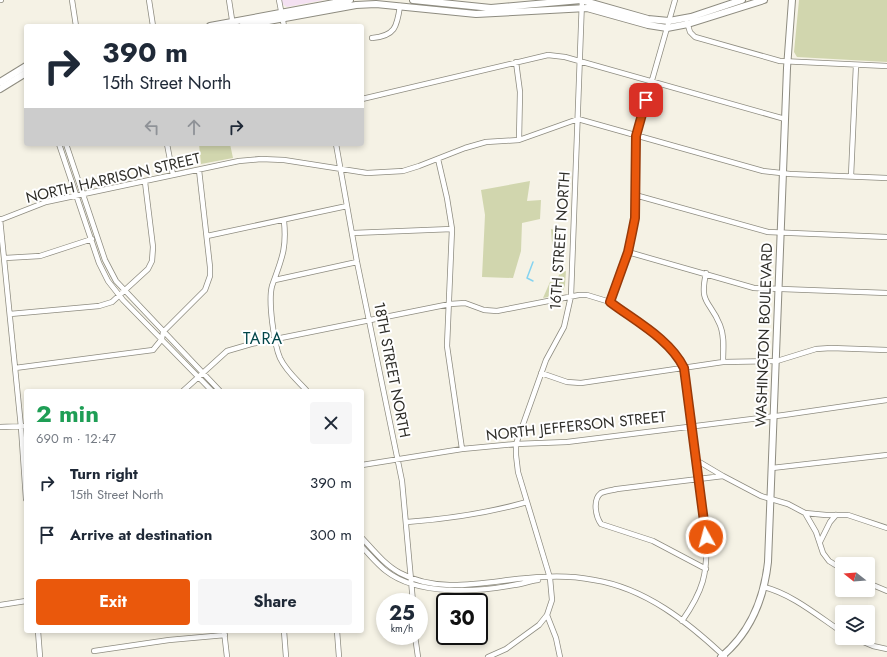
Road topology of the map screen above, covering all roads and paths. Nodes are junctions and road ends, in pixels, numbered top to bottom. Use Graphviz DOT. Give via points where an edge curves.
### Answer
graph roads {
  1 [pos="72,0"];
  2 [pos="149,0"];
  3 [pos="229,0"];
  4 [pos="279,0"];
  5 [pos="350,0"];
  6 [pos="413,0"];
  7 [pos="582,0"];
  8 [pos="675,0"];
  9 [pos="764,0"];
  10 [pos="792,0"];
  11 [pos="739,2"];
  12 [pos="400,6"];
  13 [pos="581,8"];
  14 [pos="282,16"];
  15 [pos="687,21"];
  16 [pos="76,24"];
  17 [pos="153,24"];
  18 [pos="233,24"];
  19 [pos="250,24"];
  20 [pos="284,24"];
  21 [pos="668,24"];
  22 [pos="372,38"];
  23 [pos="580,61"];
  24 [pos="516,62"];
  25 [pos="787,62"];
  26 [pos="856,65"];
  27 [pos="887,66"];
  28 [pos="24,67"];
  29 [pos="24,74"];
  30 [pos="0,82"];
  31 [pos="652,82"];
  32 [pos="0,89"];
  33 [pos="364,99"];
  34 [pos="578,119"];
  35 [pos="785,119"];
  36 [pos="636,136"];
  37 [pos="519,140"];
  38 [pos="61,146"];
  39 [pos="67,146"];
  40 [pos="167,146"];
  41 [pos="336,146"];
  42 [pos="438,159"];
  43 [pos="340,169"];
  44 [pos="200,170"];
  45 [pos="783,174"];
  46 [pos="173,175"];
  47 [pos="851,176"];
  48 [pos="887,178"];
  49 [pos="145,182"];
  50 [pos="83,194"];
  51 [pos="76,195"];
  52 [pos="635,195"];
  53 [pos="347,206"];
  54 [pos="0,217"];
  55 [pos="0,220"];
  56 [pos="284,221"];
  57 [pos="452,229"];
  58 [pos="354,233"];
  59 [pos="781,234"];
  60 [pos="207,236"];
  61 [pos="887,237"];
  62 [pos="98,238"];
  63 [pos="91,240"];
  64 [pos="628,252"];
  65 [pos="5,258"];
  66 [pos="357,262"];
  67 [pos="706,273"];
  68 [pos="275,280"];
  69 [pos="779,289"];
  70 [pos="124,291"];
  71 [pos="887,294"];
  72 [pos="119,296"];
  73 [pos="571,296"];
  74 [pos="610,302"];
  75 [pos="450,304"];
  76 [pos="10,314"];
  77 [pos="370,319"];
  78 [pos="163,332"];
  79 [pos="162,339"];
  80 [pos="276,339"];
  81 [pos="887,350"];
  82 [pos="777,360"];
  83 [pos="723,362"];
  84 [pos="15,368"];
  85 [pos="684,368"];
  86 [pos="542,373"];
  87 [pos="200,375"];
  88 [pos="185,389"];
  89 [pos="210,389"];
  90 [pos="218,389"];
  91 [pos="305,389"];
  92 [pos="887,400"];
  93 [pos="775,416"];
  94 [pos="691,425"];
  95 [pos="0,427"];
  96 [pos="24,427"];
  97 [pos="516,444"];
  98 [pos="462,450"];
  99 [pos="887,455"];
  100 [pos="398,460"];
  101 [pos="696,460"];
  102 [pos="364,465"];
  103 [pos="772,468"];
  104 [pos="723,476"];
  105 [pos="699,478"];
  106 [pos="771,499"];
  107 [pos="527,502"];
  108 [pos="805,513"];
  109 [pos="836,515"];
  110 [pos="407,522"];
  111 [pos="887,526"];
  112 [pos="364,540"];
  113 [pos="820,542"];
  114 [pos="364,549"];
  115 [pos="835,565"];
  116 [pos="706,568"];
  117 [pos="411,578"];
  118 [pos="550,578"];
  119 [pos="412,584"];
  120 [pos="875,586"];
  121 [pos="764,587"];
  122 [pos="887,591"];
  123 [pos="412,593"];
  124 [pos="24,601"];
  125 [pos="0,605"];
  126 [pos="547,615"];
  127 [pos="682,621"];
  128 [pos="835,628"];
  129 [pos="38,633"];
  130 [pos="225,633"];
  131 [pos="284,633"];
  132 [pos="337,633"];
  133 [pos="416,645"];
  134 [pos="871,645"];
  135 [pos="887,649"];
  136 [pos="94,650"];
  137 [pos="724,656"];
  138 [pos="40,657"];
  139 [pos="227,657"];
  140 [pos="286,657"];
  141 [pos="339,657"];
  142 [pos="418,657"];
  143 [pos="488,657"];
  144 [pos="560,657"];
  1 -- 16 [label="street"];
  2 -- 17 [label="street"];
  3 -- 18 [label="street"];
  4 -- 14 [label="street"];
  5 -- 14 [label="main road"];
  6 -- 7 [label="main road" via="491,8"];
  7 -- 13 [label="street, 16TH STREET NORTH"];
  7 -- 21 [label="main road"];
  8 -- 21 [label="street"];
  9 -- 11 [label="main road"];
  10 -- 25 [label="main road, WASHINGTON BOULEVARD"];
  11 -- 15 [label="main road"];
  12 -- 13 [label="main road" via="487,14"];
  12 -- 14 [label="main road" via="357,5"];
  12 -- 22 [label="street" via="397,23 391,33"];
  13 -- 21 [label="main road" via="653,26"];
  13 -- 23 [label="street, 16TH STREET NORTH"];
  14 -- 18 [label="main road"];
  14 -- 19 [label="main road"];
  14 -- 20 [label="street"];
  15 -- 21 [label="main road"];
  15 -- 25 [label="street" via="690,32 695,37"];
  21 -- 31 [label="street"];
  23 -- 24 [label="street" via="548,55"];
  23 -- 31 [label="street"];
  23 -- 34 [label="street, 16TH STREET NORTH"];
  24 -- 33 [label="street"];
  24 -- 37 [label="street" via="520,92"];
  25 -- 26 [label="street"];
  25 -- 35 [label="main road, WASHINGTON BOULEVARD"];
  26 -- 27 [label="street"];
  26 -- 47 [label="street"];
  28 -- 30 [label="main road"];
  29 -- 32 [label="main road"];
  31 -- 35 [label="street"];
  31 -- 36 [label="street"];
  34 -- 36 [label="street"];
  34 -- 37 [label="street, NORTH HARRISON STREET"];
  34 -- 73 [label="street, 16TH STREET NORTH"];
  35 -- 45 [label="main road, WASHINGTON BOULEVARD"];
  36 -- 45 [label="street" via="763,171"];
  36 -- 52 [label="street"];
  37 -- 42 [label="street, NORTH HARRISON STREET" via="486,142"];
  38 -- 51 [label="street"];
  39 -- 50 [label="street"];
  40 -- 46 [label="street"];
  41 -- 43 [label="street, 18TH STREET NORTH"];
  42 -- 43 [label="street, NORTH HARRISON STREET" via="403,171 383,173"];
  42 -- 57 [label="street"];
  43 -- 44 [label="street, NORTH HARRISON STREET" via="309,163 261,159"];
  43 -- 53 [label="street, 18TH STREET NORTH"];
  44 -- 46 [label="street, NORTH HARRISON STREET"];
  44 -- 60 [label="street"];
  45 -- 47 [label="street"];
  45 -- 59 [label="main road, WASHINGTON BOULEVARD"];
  46 -- 49 [label="street, NORTH HARRISON STREET"];
  47 -- 48 [label="street"];
  49 -- 50 [label="street, NORTH HARRISON STREET"];
  49 -- 70 [label="street" via="153,247 152,261 148,269"];
  50 -- 51 [label="street, NORTH HARRISON STREET"];
  50 -- 62 [label="street"];
  51 -- 55 [label="street, NORTH HARRISON STREET" via="46,202"];
  51 -- 63 [label="street"];
  52 -- 59 [label="street" via="732,223"];
  52 -- 64 [label="street" via="635,218"];
  53 -- 56 [label="street"];
  53 -- 58 [label="street, 18TH STREET NORTH"];
  54 -- 55 [label="street"];
  55 -- 65 [label="street"];
  56 -- 60 [label="street"];
  56 -- 68 [label="street" via="284,252"];
  57 -- 58 [label="street"];
  57 -- 75 [label="street"];
  58 -- 66 [label="street, 18TH STREET NORTH"];
  59 -- 61 [label="street"];
  59 -- 69 [label="main road, WASHINGTON BOULEVARD"];
  60 -- 78 [label="street" via="209,284"];
  62 -- 63 [label="street"];
  62 -- 70 [label="street" via="110,271"];
  63 -- 65 [label="street" via="40,256"];
  63 -- 72 [label="street" via="104,274"];
  64 -- 67 [label="street"];
  64 -- 74 [label="street"];
  65 -- 76 [label="street"];
  66 -- 68 [label="street"];
  66 -- 77 [label="street, 18TH STREET NORTH"];
  67 -- 69 [label="street" via="754,288"];
  67 -- 83 [label="street" via="702,289 705,301 720,324 723,334"];
  68 -- 80 [label="street" via="271,294"];
  69 -- 71 [label="street"];
  69 -- 82 [label="main road, WASHINGTON BOULEVARD"];
  70 -- 72 [label="street"];
  70 -- 78 [label="street"];
  72 -- 76 [label="street" via="112,302 99,306"];
  72 -- 79 [label="street"];
  73 -- 74 [label="street" via="586,296"];
  73 -- 75 [label="street" via="497,311 484,310 465,303"];
  73 -- 86 [label="street, 16TH STREET NORTH" via="564,327 546,360"];
  74 -- 85 [label="street" via="667,345"];
  75 -- 77 [label="street"];
  75 -- 98 [label="street" via="447,346"];
  76 -- 84 [label="street"];
  77 -- 80 [label="street"];
  77 -- 100 [label="street, 18TH STREET NORTH"];
  78 -- 79 [label="street"];
  78 -- 87 [label="street"];
  79 -- 84 [label="street" via="148,352"];
  79 -- 87 [label="street"];
  80 -- 87 [label="street" via="226,351"];
  80 -- 91 [label="street" via="280,359"];
  81 -- 82 [label="street" via="816,349"];
  82 -- 83 [label="street"];
  82 -- 93 [label="main road, WASHINGTON BOULEVARD"];
  83 -- 85 [label="street"];
  84 -- 96 [label="street"];
  85 -- 86 [label="street" via="581,383 567,382"];
  85 -- 94 [label="street"];
  86 -- 97 [label="street, 16TH STREET NORTH"];
  87 -- 88 [label="street"];
  87 -- 89 [label="street"];
  87 -- 90 [label="street"];
  92 -- 93 [label="street, NORTH JEFFERSON STREET"];
  93 -- 94 [label="street, NORTH JEFFERSON STREET"];
  93 -- 103 [label="main road, WASHINGTON BOULEVARD"];
  94 -- 97 [label="street, NORTH JEFFERSON STREET" via="567,442"];
  94 -- 101 [label="street"];
  95 -- 96 [label="street"];
  97 -- 98 [label="street, NORTH JEFFERSON STREET"];
  97 -- 107 [label="street, 16TH STREET NORTH" via="516,465"];
  98 -- 100 [label="street, NORTH JEFFERSON STREET"];
  99 -- 103 [label="street"];
  100 -- 102 [label="street, NORTH JEFFERSON STREET"];
  100 -- 110 [label="street, 18TH STREET NORTH"];
  101 -- 104 [label="street"];
  101 -- 105 [label="street"];
  103 -- 106 [label="main road, WASHINGTON BOULEVARD"];
  104 -- 105 [label="street"];
  104 -- 106 [label="street"];
  105 -- 116 [label="street" via="706,538"];
  105 -- 116 [label="street" via="601,493 596,504 597,519 601,524 653,541"];
  106 -- 108 [label="street"];
  106 -- 121 [label="main road, WASHINGTON BOULEVARD" via="768,562"];
  107 -- 110 [label="street" via="491,512"];
  107 -- 118 [label="street, 16TH STREET NORTH"];
  108 -- 109 [label="street"];
  108 -- 113 [label="street" via="811,520"];
  109 -- 111 [label="street" via="854,516"];
  109 -- 113 [label="street"];
  110 -- 117 [label="street, 18TH STREET NORTH"];
  112 -- 117 [label="street" via="389,566"];
  113 -- 115 [label="street" via="823,553"];
  114 -- 119 [label="street" via="386,571"];
  116 -- 127 [label="street" via="699,595"];
  117 -- 118 [label="street" via="462,584"];
  117 -- 119 [label="street, 18TH STREET NORTH"];
  118 -- 119 [label="street" via="515,585 463,590"];
  118 -- 126 [label="street, 16TH STREET NORTH" via="552,597"];
  118 -- 127 [label="street" via="586,578 618,585 655,602"];
  119 -- 123 [label="street, 18TH STREET NORTH"];
  120 -- 122 [label="street"];
  121 -- 128 [label="street" via="774,590"];
  121 -- 137 [label="main road, WASHINGTON BOULEVARD" via="748,625"];
  124 -- 125 [label="street"];
  126 -- 143 [label="street" via="539,625 519,640"];
  126 -- 144 [label="street"];
  127 -- 137 [label="street"];
  129 -- 138 [label="street"];
  130 -- 136 [label="street"];
  130 -- 139 [label="street"];
  131 -- 140 [label="street"];
  132 -- 141 [label="street"];
  133 -- 142 [label="street"];
  134 -- 135 [label="street"];
}
